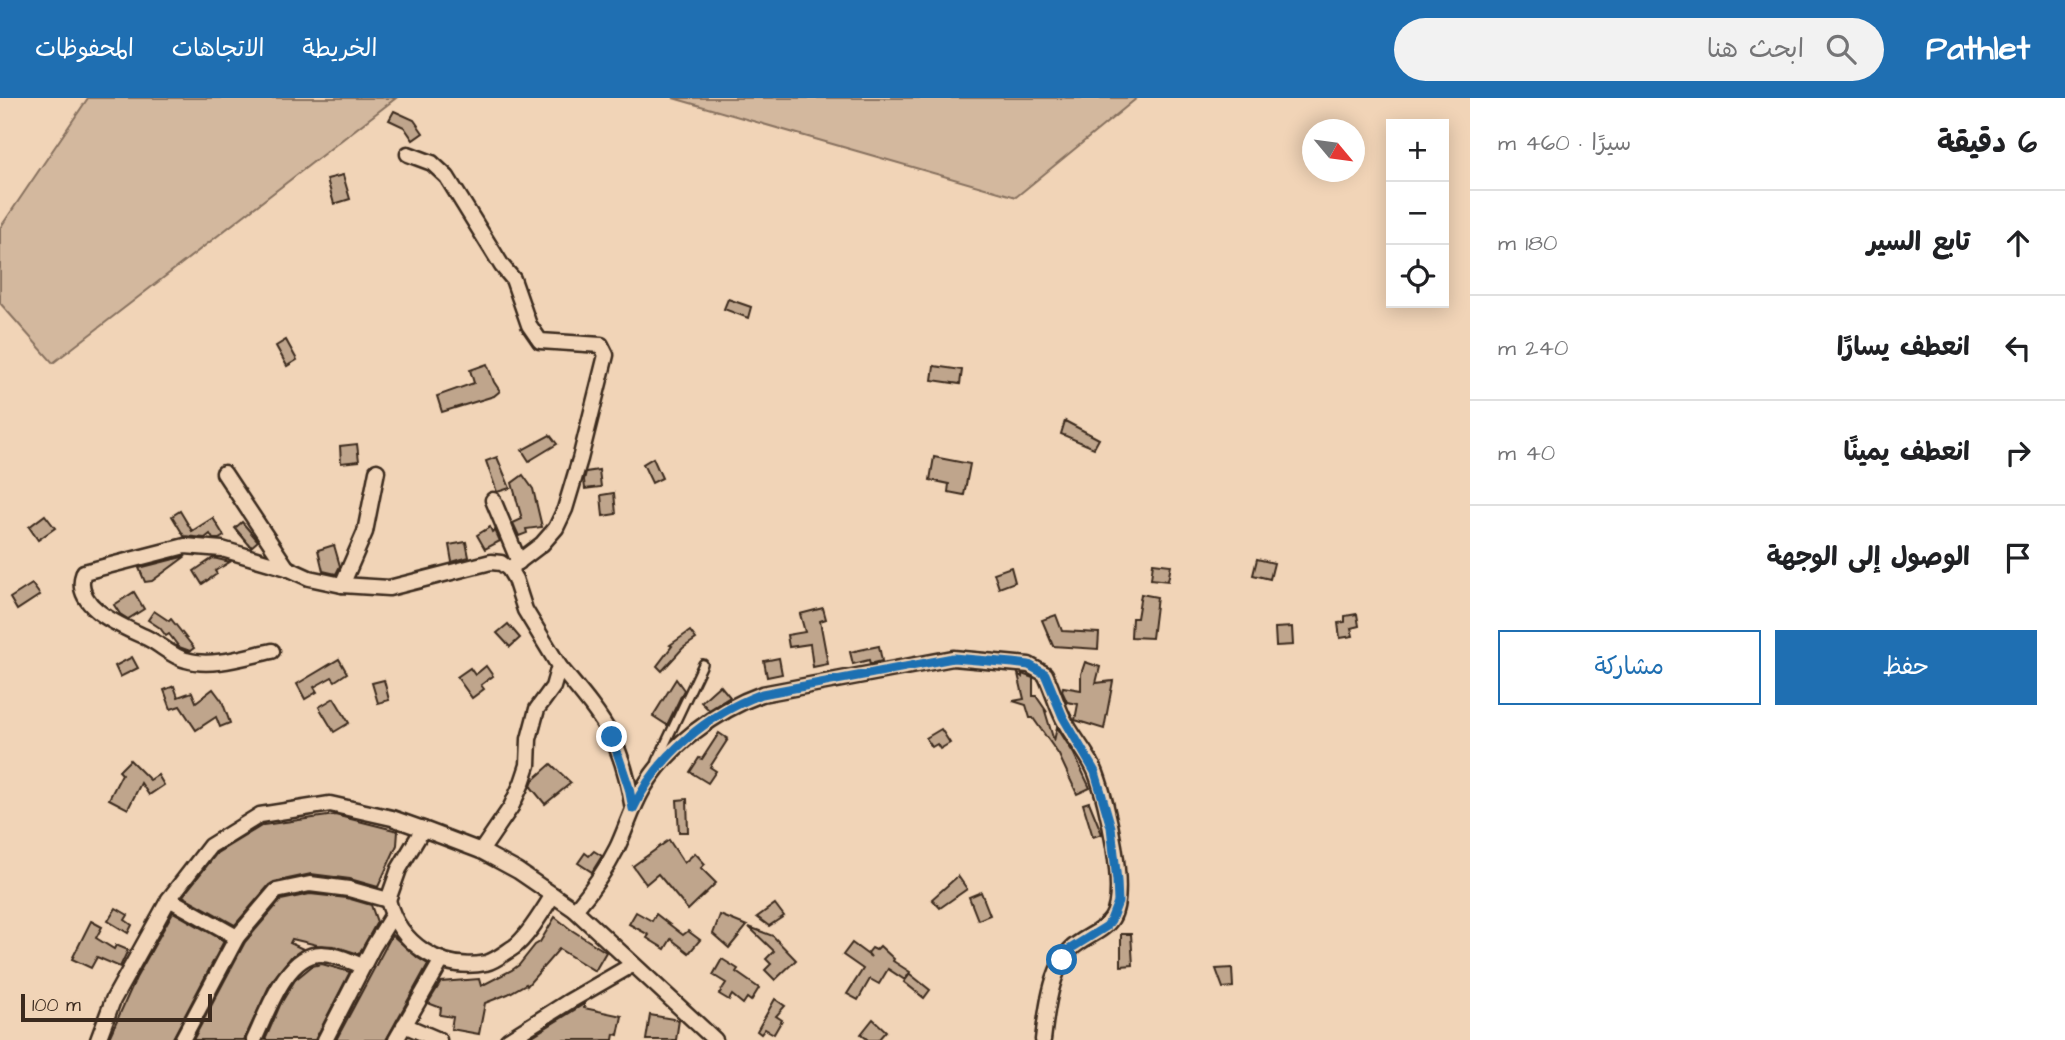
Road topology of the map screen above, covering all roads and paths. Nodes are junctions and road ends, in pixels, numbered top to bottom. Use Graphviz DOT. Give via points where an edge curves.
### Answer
graph roads {
  1 [pos="408,154"];
  2 [pos="377,471"];
  3 [pos="224,474"];
  4 [pos="492,500"];
  5 [pos="514,566"];
  6 [pos="287,568"];
  7 [pos="342,584"];
  8 [pos="272,651"];
  9 [pos="703,664"];
  10 [pos="559,666"];
  11 [pos="649,778"];
  12 [pos="633,809"];
  13 [pos="424,829"];
  14 [pos="481,851"];
  15 [pos="553,895"];
  16 [pos="169,899"];
  17 [pos="388,900"];
  18 [pos="575,910"];
  19 [pos="392,916"];
  20 [pos="237,937"];
  21 [pos="442,960"];
  22 [pos="632,965"];
  23 [pos="363,967"];
  24 [pos="404,1026"];
  25 [pos="98,1040"];
  26 [pos="182,1040"];
  27 [pos="254,1040"];
  28 [pos="325,1040"];
  29 [pos="396,1040"];
  30 [pos="439,1040"];
  31 [pos="508,1040"];
  32 [pos="715,1040"];
  33 [pos="1042,1040"];
  1 -- 5 [label="street" via="432,163 447,177 513,279 528,325 540,341 589,342 604,349 605,363 565,509 542,544"];
  2 -- 7 [label="street" via="365,532"];
  3 -- 6 [label="street"];
  4 -- 5 [label="street"];
  5 -- 7 [label="street" via="491,562 389,588"];
  5 -- 10 [label="street" via="526,610"];
  6 -- 7 [label="street"];
  6 -- 8 [label="street" via="222,549 185,546 84,572 80,580 93,608 187,661 212,662"];
  9 -- 11 [label="lane"];
  10 -- 12 [label="street" via="612,737"];
  10 -- 14 [label="street" via="553,687 537,709 522,783"];
  11 -- 12 [label="street"];
  11 -- 33 [label="street" via="701,728 734,704 762,694 953,658 1029,665 1045,674 1063,717 1095,772 1111,827 1118,902 1107,926 1070,949 1059,966"];
  12 -- 18 [label="street" via="606,869"];
  13 -- 14 [label="street"];
  13 -- 16 [label="street" via="330,804 260,815 210,846"];
  13 -- 17 [label="street" via="399,869"];
  14 -- 15 [label="street"];
  15 -- 18 [label="street"];
  15 -- 21 [label="street" via="517,945 488,962"];
  16 -- 20 [label="street"];
  16 -- 25 [label="street" via="114,1000"];
  17 -- 19 [label="street"];
  17 -- 20 [label="street" via="349,888 310,884 276,891"];
  18 -- 22 [label="street"];
  19 -- 21 [label="street" via="417,948"];
  19 -- 23 [label="street"];
  20 -- 26 [label="street"];
  21 -- 24 [label="street"];
  22 -- 31 [label="street"];
  22 -- 32 [label="street"];
  23 -- 27 [label="street" via="333,955 305,957 290,969"];
  23 -- 28 [label="street"];
  24 -- 29 [label="street"];
  24 -- 30 [label="street"];
}
